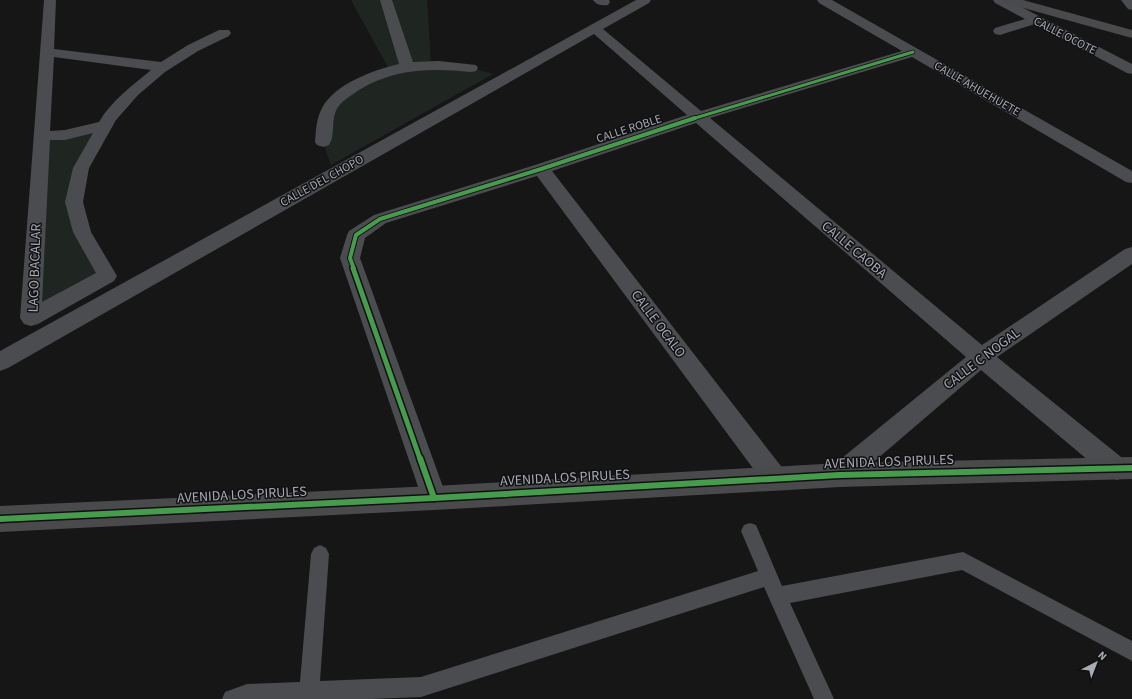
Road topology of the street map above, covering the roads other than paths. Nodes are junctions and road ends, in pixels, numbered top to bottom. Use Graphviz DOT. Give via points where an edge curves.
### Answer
graph roads {
  1 [pos="50,0"];
  2 [pos="386,0"];
  3 [pos="645,0"];
  4 [pos="823,0"];
  5 [pos="999,0"];
  6 [pos="1009,0"];
  7 [pos="1127,0"];
  8 [pos="1132,6"];
  9 [pos="1035,20"];
  10 [pos="594,28"];
  11 [pos="1000,31"];
  12 [pos="224,33"];
  13 [pos="1132,34"];
  14 [pos="47,52"];
  15 [pos="913,52"];
  16 [pos="163,67"];
  17 [pos="407,67"];
  18 [pos="471,68"];
  19 [pos="1132,70"];
  20 [pos="698,117"];
  21 [pos="105,125"];
  22 [pos="42,136"];
  23 [pos="323,142"];
  24 [pos="541,169"];
  25 [pos="1132,178"];
  26 [pos="1132,254"];
  27 [pos="981,357"];
  28 [pos="0,362"];
  29 [pos="1125,468"];
  30 [pos="840,475"];
  31 [pos="775,478"];
  32 [pos="434,498"];
  33 [pos="0,519"];
  34 [pos="750,531"];
  35 [pos="320,554"];
  36 [pos="769,577"];
  37 [pos="777,596"];
  38 [pos="1132,651"];
  39 [pos="309,692"];
  40 [pos="232,699"];
  41 [pos="824,699"];
  1 -- 14 [label="street, LAGO BACALAR"];
  2 -- 17 [label="street"];
  3 -- 10 [label="street, CALLE DEL CHOPO"];
  4 -- 15 [label="street, CALLE AHUEHUETE"];
  5 -- 9 [label="street, CALLE OCOTE"];
  6 -- 13 [label="street"];
  7 -- 8 [label="street"];
  9 -- 11 [label="street"];
  9 -- 19 [label="street, CALLE OCOTE"];
  10 -- 20 [label="street, CALLE CAOBA"];
  10 -- 28 [label="street, CALLE DEL CHOPO"];
  12 -- 16 [label="street, LAGO BACALAR"];
  14 -- 16 [label="street"];
  14 -- 22 [label="street, LAGO BACALAR"];
  15 -- 20 [label="street, CALLE ROBLE"];
  15 -- 25 [label="street, CALLE AHUEHUETE"];
  16 -- 21 [label="street, LAGO BACALAR" via="133,92"];
  17 -- 18 [label="street" via="447,64"];
  17 -- 23 [label="street" via="380,73 356,84 338,98 328,111"];
  20 -- 24 [label="street, CALLE ROBLE"];
  20 -- 27 [label="street, CALLE CAOBA"];
  21 -- 22 [label="street" via="65,135"];
  21 -- 22 [label="street, LAGO BACALAR" via="81,168 74,202 82,232 107,276 31,318"];
  24 -- 31 [label="street, CALLE OCALO"];
  24 -- 32 [label="street, CALLE ROBLE" via="380,219 356,235 350,258"];
  26 -- 27 [label="street, CALLE C NOGAL"];
  27 -- 29 [label="street, CALLE CAOBA"];
  27 -- 30 [label="street, CALLE C NOGAL"];
  29 -- 30 [label="street, AVENIDA LOS PIRULES"];
  30 -- 31 [label="street, AVENIDA LOS PIRULES"];
  31 -- 32 [label="street, AVENIDA LOS PIRULES"];
  32 -- 33 [label="street, AVENIDA LOS PIRULES"];
  34 -- 36 [label="lane"];
  35 -- 39 [label="lane"];
  36 -- 37 [label="lane"];
  36 -- 39 [label="lane" via="421,687"];
  37 -- 38 [label="lane" via="962,561"];
  37 -- 41 [label="lane"];
  39 -- 40 [label="lane" via="247,694"];
}
